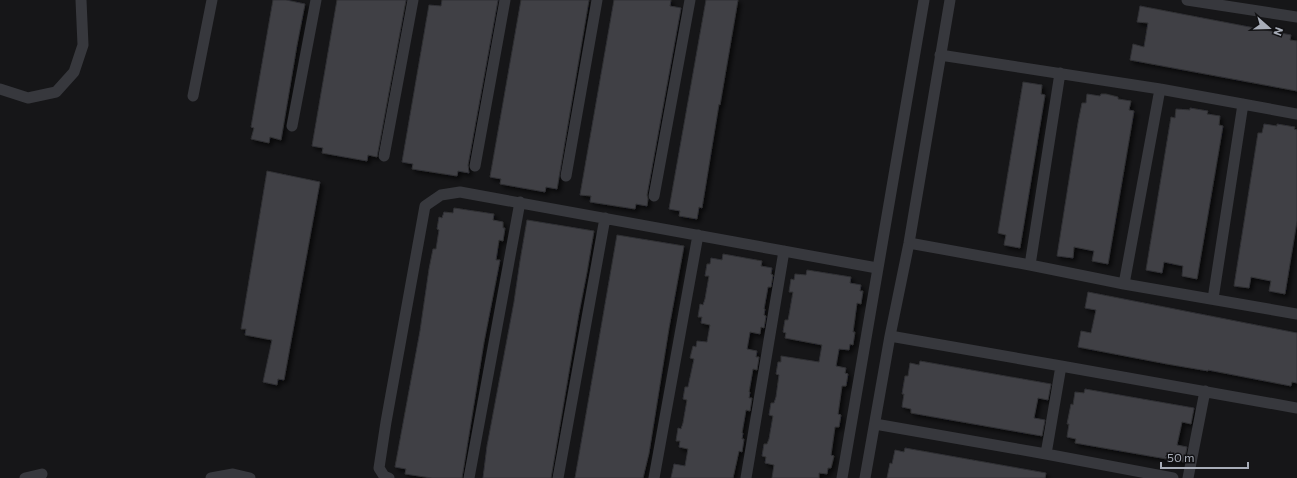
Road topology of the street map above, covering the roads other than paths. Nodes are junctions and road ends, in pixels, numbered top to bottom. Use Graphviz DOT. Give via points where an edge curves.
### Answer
graph roads {
  1 [pos="81,0"];
  2 [pos="212,0"];
  3 [pos="316,0"];
  4 [pos="413,0"];
  5 [pos="505,0"];
  6 [pos="597,0"];
  7 [pos="690,0"];
  8 [pos="924,0"];
  9 [pos="950,0"];
  10 [pos="1187,0"];
  11 [pos="1259,6"];
  12 [pos="1297,18"];
  13 [pos="940,55"];
  14 [pos="1060,74"];
  15 [pos="0,89"];
  16 [pos="1160,89"];
  17 [pos="193,96"];
  18 [pos="1243,104"];
  19 [pos="1297,114"];
  20 [pos="292,126"];
  21 [pos="384,156"];
  22 [pos="475,166"];
  23 [pos="566,176"];
  24 [pos="654,196"];
  25 [pos="520,202"];
  26 [pos="605,218"];
  27 [pos="698,235"];
  28 [pos="909,243"];
  29 [pos="784,251"];
  30 [pos="1030,265"];
  31 [pos="877,268"];
  32 [pos="1124,284"];
  33 [pos="1213,299"];
  34 [pos="1297,314"];
  35 [pos="890,336"];
  36 [pos="1061,366"];
  37 [pos="1205,391"];
  38 [pos="1297,408"];
  39 [pos="875,424"];
  40 [pos="1046,454"];
  41 [pos="42,474"];
  42 [pos="25,478"];
  43 [pos="211,478"];
  44 [pos="250,478"];
  45 [pos="389,478"];
  46 [pos="469,478"];
  47 [pos="558,478"];
  48 [pos="654,478"];
  49 [pos="746,478"];
  50 [pos="842,478"];
  51 [pos="866,478"];
  52 [pos="1173,478"];
  53 [pos="1188,478"];
  1 -- 15 [label="street" via="83,45 74,72 56,92 28,98"];
  2 -- 17 [label="street"];
  3 -- 20 [label="street"];
  4 -- 21 [label="street"];
  5 -- 22 [label="street"];
  6 -- 23 [label="street"];
  7 -- 24 [label="street"];
  8 -- 31 [label="street"];
  9 -- 13 [label="street"];
  10 -- 11 [label="street"];
  11 -- 12 [label="street"];
  13 -- 14 [label="street"];
  13 -- 28 [label="street"];
  14 -- 16 [label="street"];
  14 -- 30 [label="street"];
  16 -- 18 [label="street"];
  16 -- 32 [label="street"];
  18 -- 19 [label="street"];
  18 -- 33 [label="street"];
  25 -- 26 [label="street"];
  25 -- 45 [label="street" via="460,192 441,195 424,206 379,468 384,476"];
  25 -- 46 [label="street"];
  26 -- 27 [label="street"];
  26 -- 47 [label="street"];
  27 -- 29 [label="street"];
  27 -- 48 [label="street"];
  28 -- 30 [label="street"];
  28 -- 35 [label="street"];
  29 -- 31 [label="street"];
  29 -- 49 [label="street"];
  30 -- 32 [label="street"];
  31 -- 50 [label="street"];
  32 -- 33 [label="street"];
  33 -- 34 [label="street"];
  35 -- 36 [label="street"];
  35 -- 39 [label="street"];
  36 -- 37 [label="street"];
  36 -- 40 [label="street"];
  37 -- 38 [label="street"];
  37 -- 53 [label="street"];
  39 -- 40 [label="street"];
  39 -- 51 [label="street"];
  40 -- 52 [label="street"];
  41 -- 42 [label="street"];
  43 -- 44 [label="street" via="233,474"];
}
